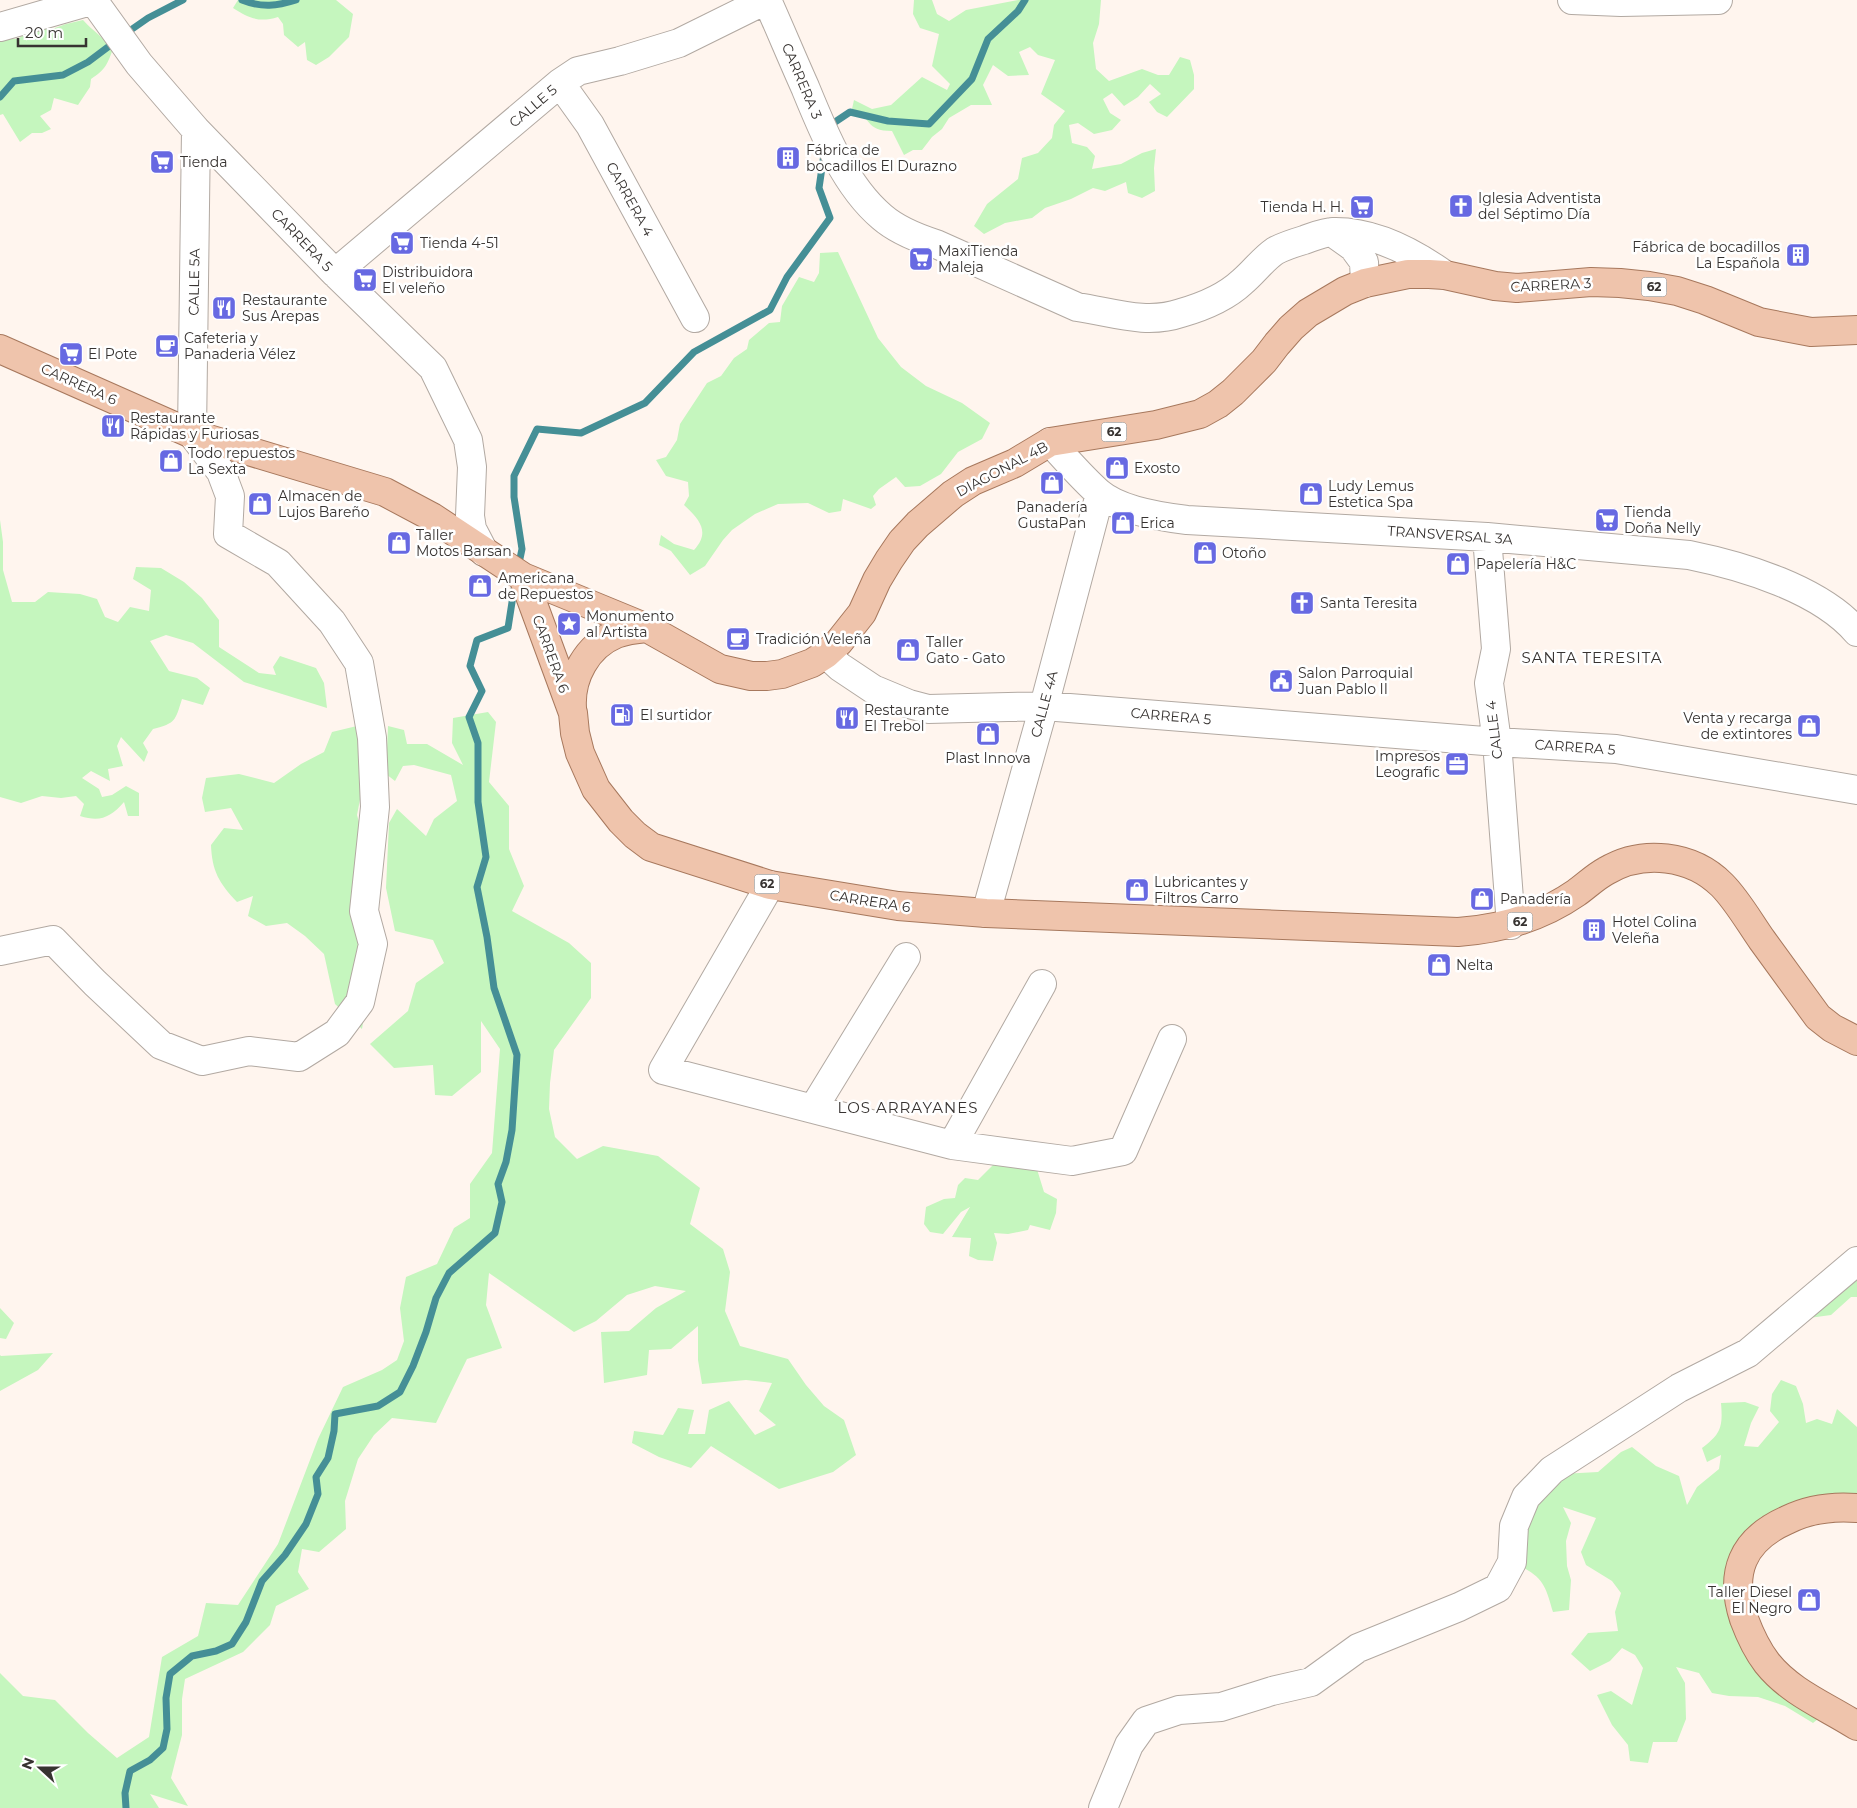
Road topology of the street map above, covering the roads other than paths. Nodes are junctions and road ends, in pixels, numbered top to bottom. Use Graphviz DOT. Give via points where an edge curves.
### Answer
graph roads {
  1 [pos="93,0"];
  2 [pos="766,0"];
  3 [pos="1572,0"];
  4 [pos="1718,0"];
  5 [pos="0,27"];
  6 [pos="560,83"];
  7 [pos="196,130"];
  8 [pos="1332,232"];
  9 [pos="334,273"];
  10 [pos="1445,275"];
  11 [pos="1365,283"];
  12 [pos="695,318"];
  13 [pos="1857,330"];
  14 [pos="0,349"];
  15 [pos="192,434"];
  16 [pos="1050,442"];
  17 [pos="1100,494"];
  18 [pos="1487,537"];
  19 [pos="484,552"];
  20 [pos="523,577"];
  21 [pos="647,628"];
  22 [pos="1857,632"];
  23 [pos="826,654"];
  24 [pos="1044,706"];
  25 [pos="573,713"];
  26 [pos="1497,742"];
  27 [pos="1857,790"];
  28 [pos="770,885"];
  29 [pos="986,913"];
  30 [pos="1511,925"];
  31 [pos="0,951"];
  32 [pos="906,957"];
  33 [pos="1042,984"];
  34 [pos="1172,1039"];
  35 [pos="1857,1041"];
  36 [pos="813,1109"];
  37 [pos="952,1145"];
  38 [pos="1857,1261"];
  39 [pos="1857,1508"];
  40 [pos="1857,1726"];
  41 [pos="1103,1808"];
  1 -- 5 [label="street"];
  1 -- 7 [label="street, CARRERA 5" via="139,64"];
  2 -- 6 [label="street, CALLE 5" via="679,43 578,71"];
  2 -- 8 [label="street, CARRERA 3" via="830,145 853,184 882,218 917,238 1076,307 1148,319 1180,314 1229,292 1276,251"];
  3 -- 4 [label="street"];
  6 -- 9 [label="street, CALLE 5"];
  6 -- 12 [label="street, CARRERA 4" via="590,125"];
  7 -- 9 [label="street, CARRERA 5"];
  7 -- 15 [label="street, CALLE 5A"];
  8 -- 10 [label="street, CARRERA 3" via="1386,243 1419,256"];
  8 -- 11 [label="street" via="1353,246 1364,262"];
  9 -- 19 [label="street, CARRERA 5" via="433,368 468,440 472,467 472,530"];
  10 -- 11 [label="main road, DIAGONAL 4B / 62" via="1408,274"];
  10 -- 13 [label="main road, CARRERA 3 / 62" via="1517,288 1620,282 1677,291 1768,324 1811,332"];
  11 -- 16 [label="main road, DIAGONAL 4B / 62" via="1308,313 1233,392 1200,414 1156,425"];
  14 -- 15 [label="main road, CARRERA 6"];
  15 -- 19 [label="main road, CARRERA 6" via="385,492 432,517"];
  15 -- 31 [label="street" via="221,472 230,496 228,534 278,563 332,622 360,663 372,738 376,807 364,911 373,944 360,1002 337,1033 299,1057 249,1051 202,1061 161,1045 53,940"];
  16 -- 17 [label="street, TRANSVERSAL 3A"];
  16 -- 23 [label="main road, DIAGONAL 4B / 62" via="1015,463 973,481 918,524 888,560 862,613"];
  17 -- 18 [label="street, TRANSVERSAL 3A" via="1164,518"];
  17 -- 24 [label="street, CALLE 4A"];
  18 -- 22 [label="street, TRANSVERSAL 3A" via="1718,560 1773,578 1799,591 1848,622"];
  18 -- 26 [label="street, CALLE 4" via="1496,649 1489,683"];
  19 -- 20 [label="main road, CARRERA 6"];
  20 -- 21 [label="main road"];
  20 -- 25 [label="main road, CARRERA 6"];
  21 -- 23 [label="main road, 62" via="720,670 743,675 782,674"];
  21 -- 25 [label="main road, 62" via="615,634 588,656 573,689"];
  23 -- 24 [label="street, CARRERA 5" via="873,689 928,709"];
  24 -- 26 [label="street, CARRERA 5"];
  24 -- 29 [label="street, CALLE 4A"];
  25 -- 28 [label="main road, CARRERA 6 / 62" via="580,753 596,789 635,835 652,847"];
  26 -- 27 [label="street, CARRERA 5" via="1616,749"];
  26 -- 30 [label="street, CALLE 4"];
  28 -- 29 [label="main road, CARRERA 6 / 62" via="898,906"];
  28 -- 36 [label="street" via="663,1070"];
  29 -- 30 [label="main road, 62" via="1458,932"];
  30 -- 35 [label="main road, 62" via="1559,904 1606,870 1621,864 1651,858 1681,861 1722,885 1818,1017"];
  32 -- 36 [label="street"];
  33 -- 37 [label="street"];
  34 -- 37 [label="street" via="1123,1151 1072,1161"];
  36 -- 37 [label="street"];
  38 -- 41 [label="street" via="1748,1353 1679,1388 1552,1470 1526,1497 1514,1526 1512,1562 1498,1588 1358,1648 1312,1682 1221,1707 1179,1710 1146,1721 1129,1746"];
  39 -- 40 [label="main road" via="1812,1510 1771,1527 1746,1553 1738,1576 1739,1600 1756,1647 1780,1677 1803,1695"];
}
